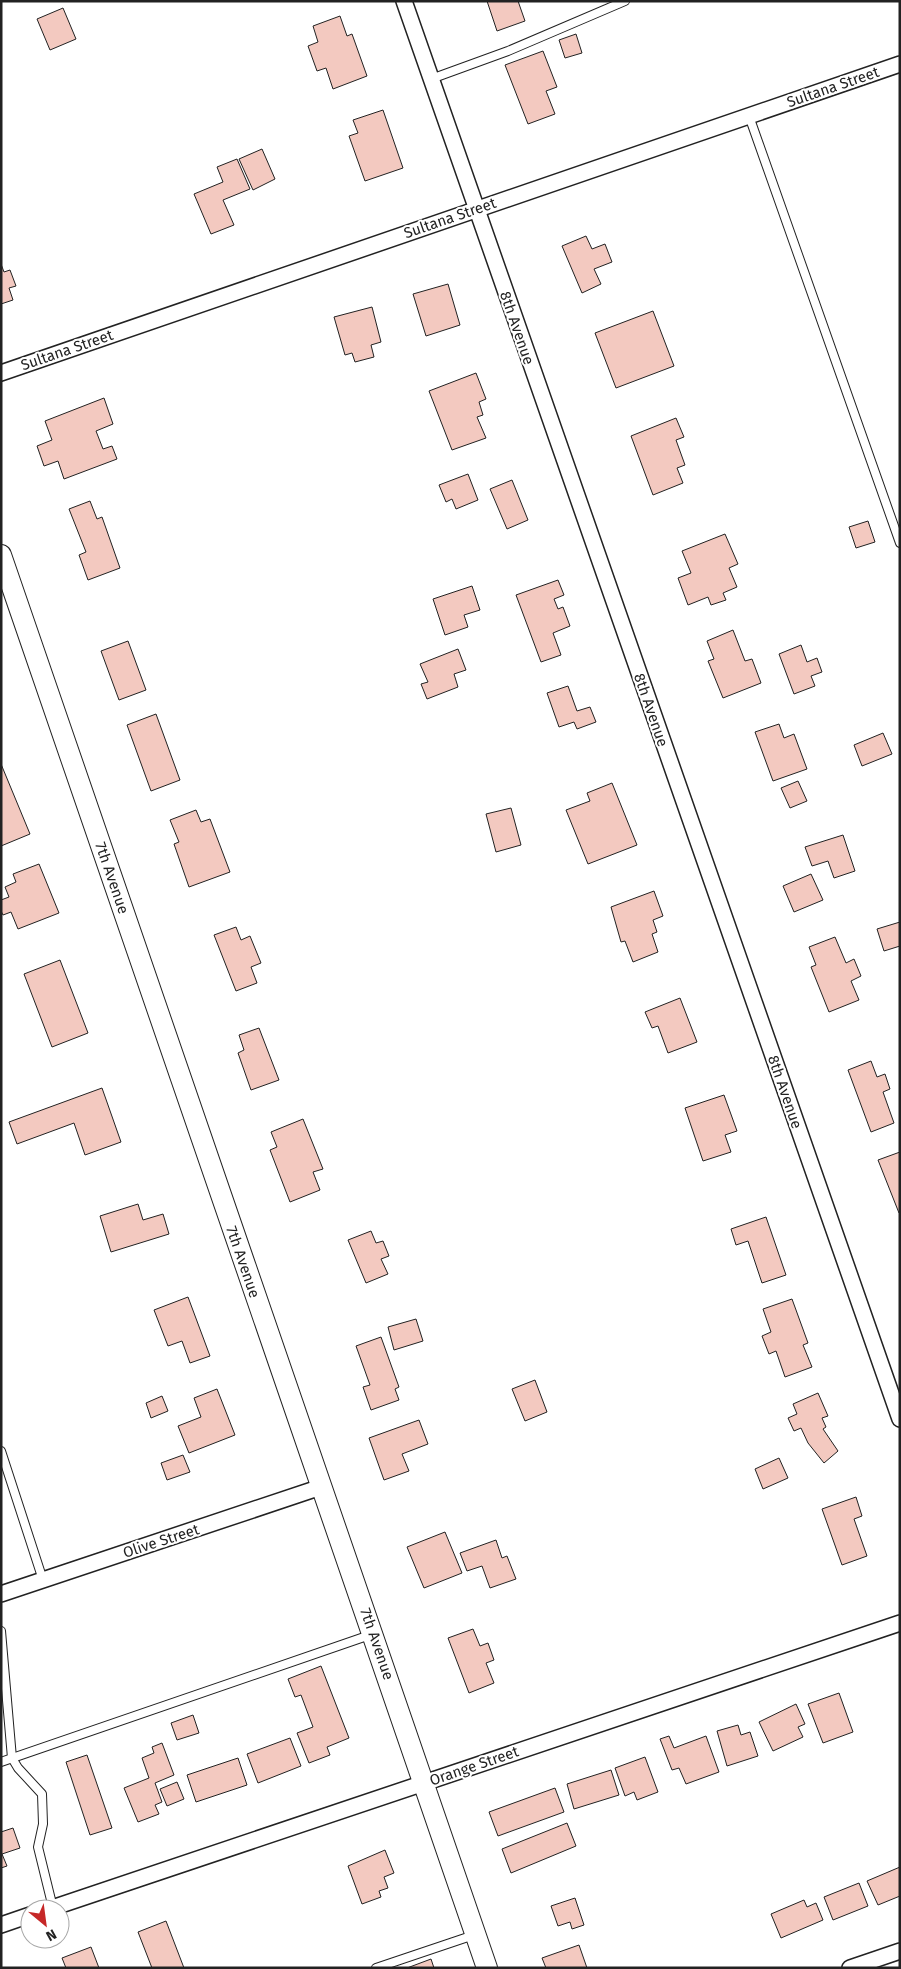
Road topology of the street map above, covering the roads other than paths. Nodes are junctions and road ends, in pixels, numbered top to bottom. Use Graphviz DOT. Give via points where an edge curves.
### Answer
graph roads {
  1 [pos="404,1"];
  2 [pos="625,1"];
  3 [pos="900,64"];
  4 [pos="431,79"];
  5 [pos="749,116"];
  6 [pos="475,209"];
  7 [pos="1,373"];
  8 [pos="900,543"];
  9 [pos="1,555"];
  10 [pos="900,1419"];
  11 [pos="1,1451"];
  12 [pos="321,1487"];
  13 [pos="43,1580"];
  14 [pos="1,1594"];
  15 [pos="900,1623"];
  16 [pos="1,1631"];
  17 [pos="373,1634"];
  18 [pos="12,1758"];
  19 [pos="1,1762"];
  20 [pos="425,1782"];
  21 [pos="49,1899"];
  22 [pos="70,1902"];
  23 [pos="20,1918"];
  24 [pos="1,1925"];
  25 [pos="476,1934"];
  26 [pos="900,1951"];
  27 [pos="376,1968"];
  28 [pos="487,1968"];
  29 [pos="850,1968"];
  1 -- 4 [label="street, 8th Avenue"];
  2 -- 4 [label="lane" via="508,51"];
  3 -- 5 [label="street, Sultana Street"];
  4 -- 6 [label="street, 8th Avenue"];
  5 -- 6 [label="street, Sultana Street"];
  5 -- 8 [label="lane"];
  6 -- 7 [label="street, Sultana Street"];
  6 -- 10 [label="street, 8th Avenue"];
  9 -- 12 [label="street, 7th Avenue"];
  11 -- 13 [label="lane"];
  12 -- 13 [label="street, Olive Street"];
  12 -- 17 [label="street, 7th Avenue"];
  13 -- 14 [label="street, Olive Street"];
  15 -- 20 [label="street, Orange Street"];
  16 -- 18 [label="lane"];
  17 -- 18 [label="lane"];
  17 -- 20 [label="street, 7th Avenue"];
  18 -- 19 [label="lane"];
  18 -- 21 [label="lane" via="42,1794 43,1824 38,1847"];
  20 -- 22 [label="street, Orange Street"];
  20 -- 25 [label="street, 7th Avenue"];
  23 -- 24 [label="street"];
  25 -- 27 [label="lane"];
  25 -- 28 [label="street, 7th Avenue"];
  26 -- 29 [label="street"];
}
